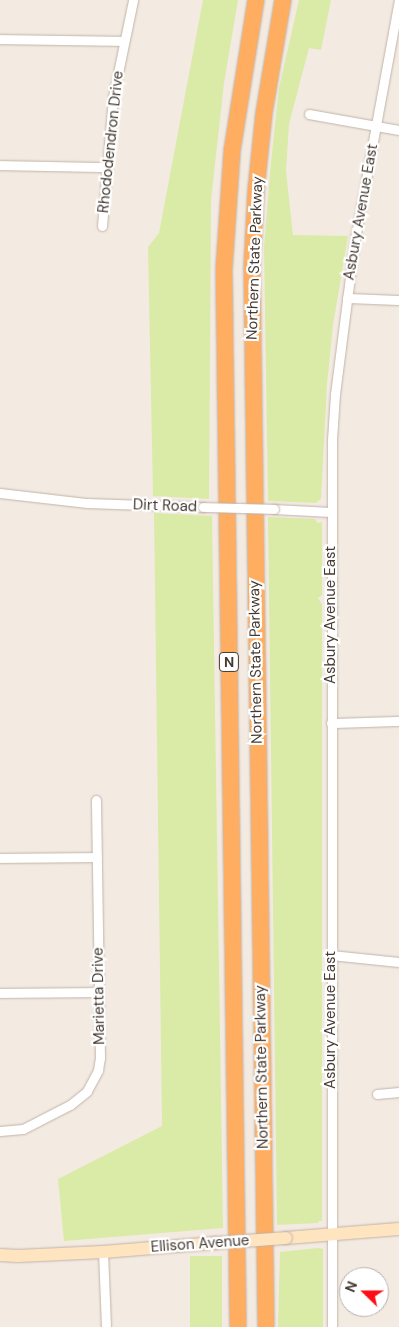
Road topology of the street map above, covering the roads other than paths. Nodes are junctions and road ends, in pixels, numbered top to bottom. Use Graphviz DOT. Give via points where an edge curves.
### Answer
graph roads {
  1 [pos="133,0"];
  2 [pos="256,0"];
  3 [pos="283,0"];
  4 [pos="399,0"];
  5 [pos="0,39"];
  6 [pos="124,41"];
  7 [pos="309,114"];
  8 [pos="376,126"];
  9 [pos="399,130"];
  10 [pos="0,165"];
  11 [pos="107,167"];
  12 [pos="102,226"];
  13 [pos="347,298"];
  14 [pos="399,300"];
  15 [pos="0,493"];
  16 [pos="330,512"];
  17 [pos="399,721"];
  18 [pos="331,723"];
  19 [pos="96,800"];
  20 [pos="97,857"];
  21 [pos="0,858"];
  22 [pos="332,955"];
  23 [pos="399,962"];
  24 [pos="99,992"];
  25 [pos="0,993"];
  26 [pos="399,1092"];
  27 [pos="377,1094"];
  28 [pos="0,1131"];
  29 [pos="399,1230"];
  30 [pos="332,1234"];
  31 [pos="103,1252"];
  32 [pos="0,1255"];
  33 [pos="106,1327"];
  34 [pos="238,1327"];
  35 [pos="266,1327"];
  36 [pos="332,1327"];
  1 -- 6 [label="street, Rhododendron Drive"];
  2 -- 34 [label="highway, Northern State Parkway / N" via="235,121 224,269"];
  3 -- 35 [label="highway, Northern State Parkway / N" via="264,113 252,266"];
  4 -- 8 [label="street, Asbury Avenue East"];
  5 -- 6 [label="street"];
  6 -- 11 [label="street, Rhododendron Drive" via="113,97"];
  7 -- 8 [label="street"];
  8 -- 9 [label="street"];
  8 -- 13 [label="street, Asbury Avenue East"];
  10 -- 11 [label="street"];
  11 -- 12 [label="street, Rhododendron Drive"];
  13 -- 14 [label="street"];
  13 -- 16 [label="street, Asbury Avenue East" via="335,394"];
  15 -- 16 [label="street, Dirt Road, bridge" via="87,503"];
  16 -- 18 [label="street, Asbury Avenue East"];
  17 -- 18 [label="street"];
  18 -- 22 [label="street, Asbury Avenue East"];
  19 -- 20 [label="street, Marietta Drive"];
  20 -- 21 [label="street"];
  20 -- 24 [label="street, Marietta Drive"];
  22 -- 23 [label="street"];
  22 -- 30 [label="street, Asbury Avenue East"];
  24 -- 25 [label="street"];
  24 -- 28 [label="street, Marietta Drive" via="100,1058 96,1076 87,1092 70,1105 23,1129"];
  26 -- 27 [label="street"];
  29 -- 30 [label="street, Ellison Avenue"];
  30 -- 31 [label="street, Ellison Avenue, bridge"];
  30 -- 36 [label="street, Asbury Avenue East"];
  31 -- 32 [label="street, Ellison Avenue"];
  31 -- 33 [label="street"];
}
